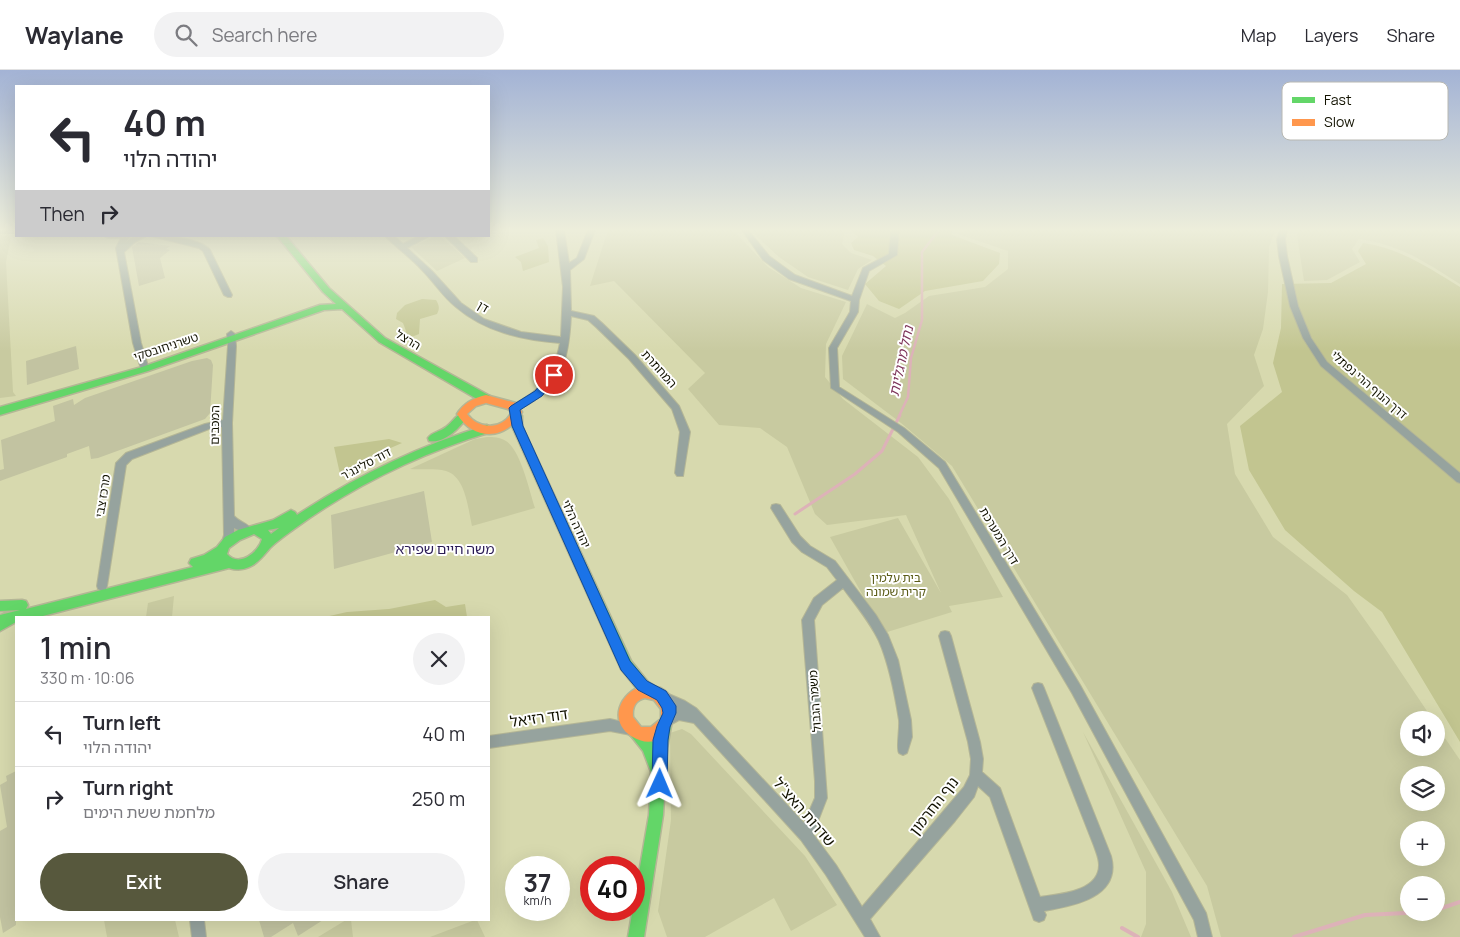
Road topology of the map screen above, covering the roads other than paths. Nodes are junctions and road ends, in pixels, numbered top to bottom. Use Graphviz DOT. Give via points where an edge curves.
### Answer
graph roads {
  1 [pos="125,270"];
  2 [pos="216,270"];
  3 [pos="309,270"];
  4 [pos="426,270"];
  5 [pos="566,270"];
  6 [pos="783,270"];
  7 [pos="866,270"];
  8 [pos="1286,270"];
  9 [pos="228,295"];
  10 [pos="332,299"];
  11 [pos="855,300"];
  12 [pos="567,313"];
  13 [pos="232,337"];
  14 [pos="563,340"];
  15 [pos="144,366"];
  16 [pos="434,371"];
  17 [pos="486,399"];
  18 [pos="0,404"];
  19 [pos="0,411"];
  20 [pos="515,412"];
  21 [pos="463,414"];
  22 [pos="227,423"];
  23 [pos="491,429"];
  24 [pos="527,449"];
  25 [pos="680,474"];
  26 [pos="1460,479"];
  27 [pos="776,508"];
  28 [pos="229,517"];
  29 [pos="251,530"];
  30 [pos="268,544"];
  31 [pos="224,546"];
  32 [pos="229,563"];
  33 [pos="844,581"];
  34 [pos="102,586"];
  35 [pos="22,605"];
  36 [pos="0,606"];
  37 [pos="0,610"];
  38 [pos="20,616"];
  39 [pos="15,617"];
  40 [pos="0,623"];
  41 [pos="945,636"];
  42 [pos="626,665"];
  43 [pos="1038,688"];
  44 [pos="660,695"];
  45 [pos="628,705"];
  46 [pos="698,718"];
  47 [pos="666,723"];
  48 [pos="594,726"];
  49 [pos="633,730"];
  50 [pos="490,742"];
  51 [pos="903,749"];
  52 [pos="976,774"];
  53 [pos="660,784"];
  54 [pos="806,835"];
  55 [pos="862,918"];
  56 [pos="197,921"];
  57 [pos="199,937"];
  58 [pos="636,937"];
  59 [pos="873,937"];
  60 [pos="1205,937"];
  1 -- 15 [label="street"];
  2 -- 9 [label="street"];
  3 -- 10 [label="main road, הרצל"];
  4 -- 14 [label="street, דן" via="458,305 493,326 535,338"];
  5 -- 12 [label="street"];
  6 -- 11 [label="street" via="792,277"];
  7 -- 11 [label="street"];
  8 -- 26 [label="street, דרך הנוף הרי נפתלי" via="1294,306 1307,338 1324,364"];
  10 -- 13 [label="main road, טשרניחובסקי"];
  10 -- 16 [label="main road, הרצל" via="394,348"];
  11 -- 60 [label="street, דרך המערכת" via="854,312 833,348 835,388 901,430 942,465 1076,689 1201,918"];
  12 -- 14 [label="street"];
  12 -- 25 [label="street, המחתרת" via="582,315 599,324 676,408 685,437"];
  13 -- 15 [label="main road, טשרניחובסקי"];
  13 -- 22 [label="street, המכבים"];
  14 -- 20 [label="street" via="554,375 548,384"];
  15 -- 18 [label="main road, טשרניחובסקי"];
  15 -- 19 [label="main road, טשרניחובסקי"];
  16 -- 17 [label="main road, הרצל"];
  16 -- 21 [label="main road, הרצל" via="464,397"];
  17 -- 20 [label="main road, הרצל" via="508,404"];
  17 -- 21 [label="main road, דוד סלינג'ר" via="470,404"];
  20 -- 23 [label="main road, דוד סלינג'ר" via="506,426"];
  20 -- 24 [label="main road, יהודה הלוי"];
  21 -- 23 [label="main road, יהודה הלוי" via="471,425"];
  21 -- 29 [label="main road, דוד סלינג'ר" via="456,425 443,434 381,462 276,524"];
  22 -- 28 [label="street, המכבים"];
  22 -- 34 [label="street, מרכז צבי" via="200,429 129,456 121,463"];
  23 -- 24 [label="main road, יהודה הלוי" via="510,433"];
  23 -- 30 [label="main road, דוד סלינג'ר" via="439,444 385,468 298,519"];
  24 -- 42 [label="main road, יהודה הלוי"];
  27 -- 33 [label="street" via="796,539 831,564"];
  28 -- 29 [label="street"];
  28 -- 31 [label="street, המכבים" via="229,535"];
  29 -- 30 [label="main road" via="266,534"];
  29 -- 31 [label="main road" via="233,536"];
  30 -- 32 [label="main road" via="261,555 251,561"];
  31 -- 32 [label="main road" via="222,556"];
  31 -- 34 [label="main road" via="208,559"];
  32 -- 38 [label="main road"];
  33 -- 51 [label="street" via="872,618 892,660 905,720"];
  33 -- 54 [label="street, משמר הגבול" via="817,602 808,620 821,798"];
  34 -- 35 [label="main road"];
  35 -- 36 [label="main road"];
  35 -- 37 [label="main road"];
  39 -- 40 [label="main road"];
  41 -- 52 [label="street, נוף החרמון" via="974,742"];
  42 -- 44 [label="main road, יהודה הלוי" via="642,686"];
  42 -- 45 [label="main road, יהודה הלוי" via="630,689"];
  43 -- 52 [label="street" via="1101,846 1106,865 1103,878 1092,891 1037,910 995,793"];
  44 -- 45 [label="main road" via="641,693"];
  44 -- 46 [label="street, שדרות האצ\"ל" via="687,708"];
  44 -- 47 [label="main road" via="669,706"];
  45 -- 48 [label="street, דוד רזיאל" via="619,714"];
  45 -- 49 [label="main road" via="626,720"];
  46 -- 47 [label="street" via="678,714"];
  46 -- 54 [label="street, שדרות האצ\"ל"];
  47 -- 49 [label="main road" via="650,734"];
  47 -- 53 [label="main road" via="660,750"];
  48 -- 49 [label="street, דוד רזיאל" via="619,725"];
  48 -- 50 [label="street, דוד רזיאל"];
  49 -- 53 [label="main road" via="653,756"];
  52 -- 55 [label="street, נוף החרמון" via="969,792 950,816"];
  53 -- 58 [label="main road"];
  54 -- 55 [label="street, שדרות האצ\"ל"];
  55 -- 59 [label="street, שדרות האצ\"ל"];
  56 -- 57 [label="street"];
}
